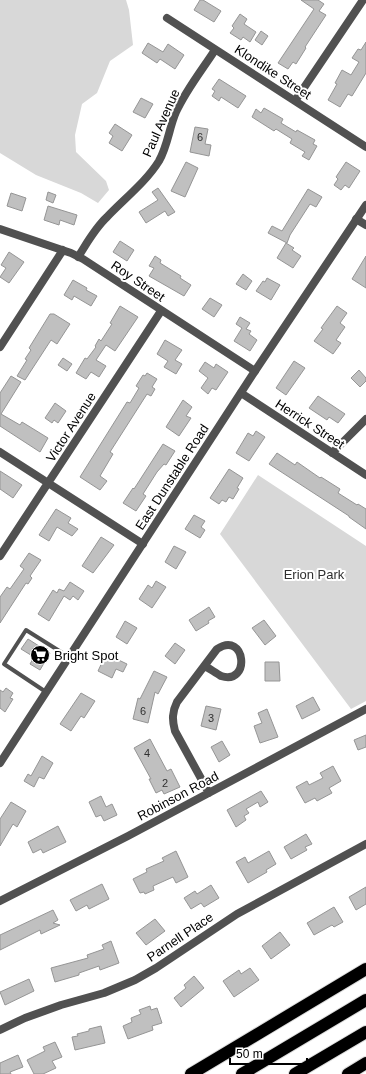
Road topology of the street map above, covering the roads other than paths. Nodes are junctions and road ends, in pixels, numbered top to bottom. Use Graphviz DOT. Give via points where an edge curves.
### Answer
graph roads {
  1 [pos="363,0"];
  2 [pos="167,18"];
  3 [pos="215,50"];
  4 [pos="296,101"];
  5 [pos="366,146"];
  6 [pos="366,205"];
  7 [pos="356,219"];
  8 [pos="366,225"];
  9 [pos="0,229"];
  10 [pos="63,250"];
  11 [pos="78,256"];
  12 [pos="161,311"];
  13 [pos="0,347"];
  14 [pos="255,372"];
  15 [pos="241,393"];
  16 [pos="366,419"];
  17 [pos="0,452"];
  18 [pos="332,452"];
  19 [pos="366,475"];
  20 [pos="48,483"];
  21 [pos="143,544"];
  22 [pos="0,556"];
  23 [pos="69,657"];
  24 [pos="205,666"];
  25 [pos="46,692"];
  26 [pos="366,709"];
  27 [pos="0,763"];
  28 [pos="209,793"];
  29 [pos="366,844"];
  30 [pos="0,901"];
  31 [pos="366,968"];
  32 [pos="366,1000"];
  33 [pos="0,1030"];
  34 [pos="366,1032"];
  35 [pos="366,1063"];
  36 [pos="191,1074"];
  37 [pos="242,1074"];
  38 [pos="295,1074"];
  39 [pos="348,1074"];
  1 -- 4 [label="street"];
  2 -- 3 [label="street, Klondike Street"];
  3 -- 4 [label="street, Klondike Street"];
  3 -- 11 [label="street, Paul Avenue" via="178,108 159,160 102,222"];
  4 -- 5 [label="street, Klondike Street"];
  6 -- 7 [label="street, East Dunstable Road"];
  7 -- 8 [label="street"];
  7 -- 14 [label="street, East Dunstable Road"];
  9 -- 10 [label="street, Roy Street"];
  10 -- 11 [label="street, Roy Street"];
  10 -- 13 [label="street"];
  11 -- 12 [label="street, Roy Street"];
  12 -- 14 [label="street, Roy Street"];
  12 -- 20 [label="street, Victor Avenue"];
  14 -- 15 [label="street, East Dunstable Road"];
  15 -- 18 [label="street, Herrick Street"];
  15 -- 21 [label="street, East Dunstable Road"];
  16 -- 18 [label="street"];
  17 -- 20 [label="street"];
  18 -- 19 [label="street, Herrick Street"];
  20 -- 21 [label="street"];
  20 -- 22 [label="street, Victor Avenue"];
  21 -- 23 [label="street, East Dunstable Road"];
  23 -- 25 [label="street, East Dunstable Road"];
  23 -- 25 [label="lane" via="26,630 4,664"];
  24 -- 24 [label="street" via="214,652 224,646 235,648 242,658 240,669 230,676 222,676"];
  24 -- 28 [label="street" via="177,702 172,717 175,731"];
  25 -- 27 [label="street, East Dunstable Road"];
  26 -- 28 [label="street, Robinson Road"];
  28 -- 30 [label="street, Robinson Road"];
  29 -- 33 [label="street, Parnell Place" via="233,916 135,980 104,993 25,1018"];
  31 -- 36 [label="highway"];
  32 -- 37 [label="highway"];
  34 -- 38 [label="highway"];
  35 -- 39 [label="highway"];
}
